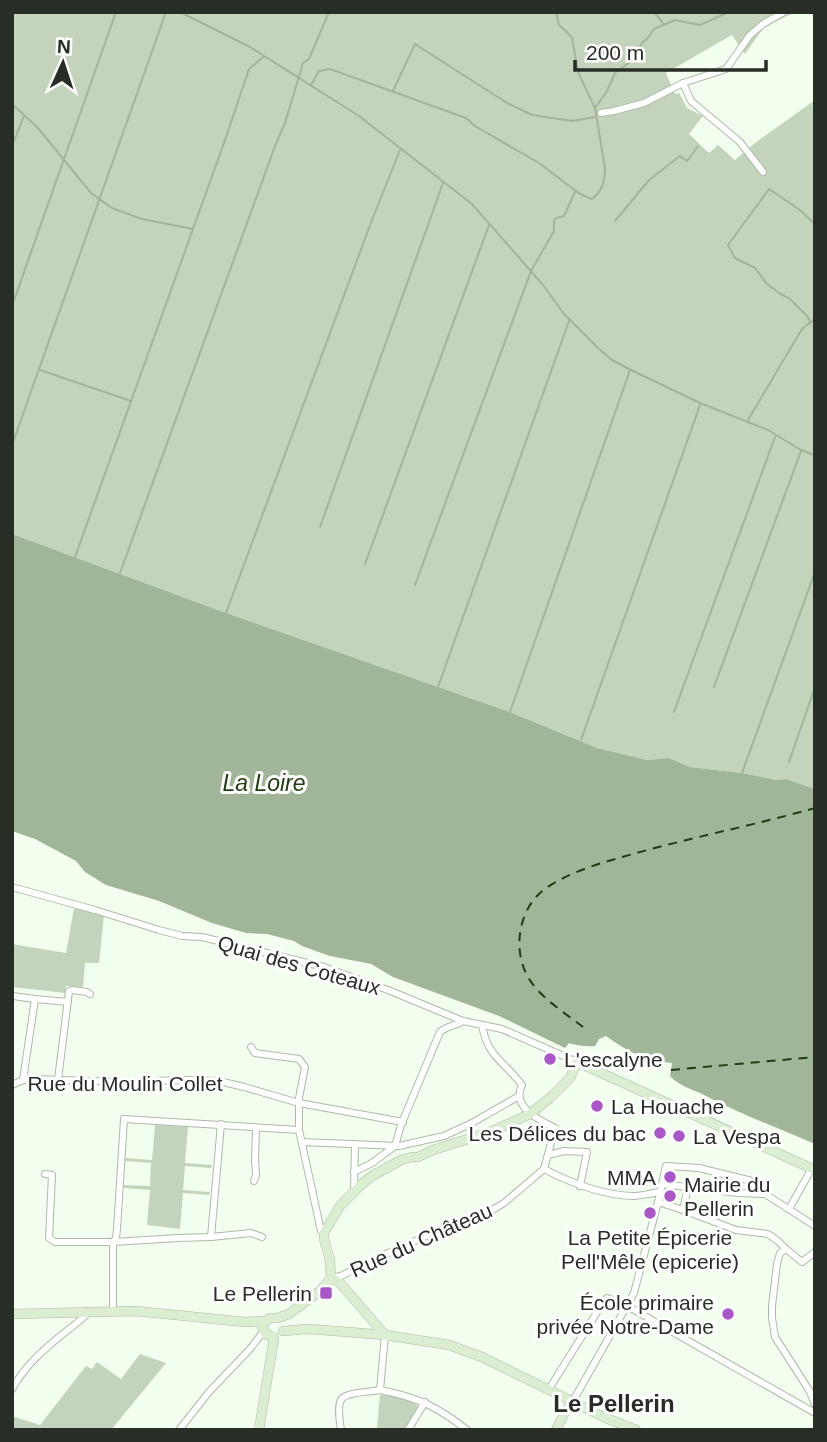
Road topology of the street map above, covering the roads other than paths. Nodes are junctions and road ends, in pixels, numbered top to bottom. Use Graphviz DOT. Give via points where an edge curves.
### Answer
graph roads {
  1 [pos="785,12"];
  2 [pos="683,83"];
  3 [pos="601,113"];
  4 [pos="763,172"];
  5 [pos="12,887"];
  6 [pos="90,994"];
  7 [pos="13,996"];
  8 [pos="35,999"];
  9 [pos="68,1002"];
  10 [pos="463,1021"];
  11 [pos="482,1025"];
  12 [pos="251,1047"];
  13 [pos="577,1062"];
  14 [pos="23,1080"];
  15 [pos="58,1080"];
  16 [pos="12,1085"];
  17 [pos="519,1093"];
  18 [pos="299,1103"];
  19 [pos="530,1114"];
  20 [pos="403,1122"];
  21 [pos="220,1124"];
  22 [pos="257,1128"];
  23 [pos="299,1130"];
  24 [pos="302,1142"];
  25 [pos="355,1144"];
  26 [pos="394,1146"];
  27 [pos="548,1155"];
  28 [pos="544,1169"];
  29 [pos="813,1169"];
  30 [pos="354,1172"];
  31 [pos="45,1174"];
  32 [pos="254,1181"];
  33 [pos="662,1184"];
  34 [pos="580,1186"];
  35 [pos="688,1187"];
  36 [pos="354,1190"];
  37 [pos="660,1192"];
  38 [pos="765,1195"];
  39 [pos="658,1202"];
  40 [pos="789,1209"];
  41 [pos="683,1210"];
  42 [pos="814,1223"];
  43 [pos="324,1233"];
  44 [pos="211,1237"];
  45 [pos="262,1237"];
  46 [pos="113,1242"];
  47 [pos="786,1250"];
  48 [pos="815,1252"];
  49 [pos="331,1278"];
  50 [pos="626,1306"];
  51 [pos="113,1310"];
  52 [pos="86,1311"];
  53 [pos="12,1314"];
  54 [pos="282,1324"];
  55 [pos="267,1331"];
  56 [pos="385,1335"];
  57 [pos="12,1389"];
  58 [pos="549,1390"];
  59 [pos="380,1391"];
  60 [pos="573,1401"];
  61 [pos="425,1402"];
  62 [pos="815,1404"];
  63 [pos="815,1413"];
  64 [pos="179,1430"];
  65 [pos="259,1430"];
  66 [pos="341,1430"];
  67 [pos="408,1430"];
  68 [pos="467,1430"];
  69 [pos="556,1430"];
  70 [pos="636,1430"];
  1 -- 2 [label="street" via="750,35 726,69"];
  2 -- 3 [label="street" via="644,103"];
  2 -- 4 [label="street" via="691,101 740,142"];
  5 -- 10 [label="street, Quai des Coteaux" via="182,936 324,967"];
  6 -- 9 [label="street" via="69,991"];
  7 -- 8 [label="street"];
  8 -- 9 [label="street"];
  8 -- 14 [label="street"];
  9 -- 15 [label="street"];
  10 -- 11 [label="street, Quai des Coteaux"];
  10 -- 20 [label="street" via="440,1032"];
  11 -- 13 [label="street, Quai des Coteaux" via="511,1032"];
  11 -- 17 [label="street" via="492,1054 522,1085"];
  12 -- 18 [label="street" via="255,1053 303,1062"];
  13 -- 19 [label="street" via="561,1088"];
  13 -- 29 [label="street, Quai des Coteaux"];
  14 -- 15 [label="street, Rue du Moulin Collet"];
  14 -- 16 [label="street, Rue du Moulin Collet"];
  15 -- 18 [label="street, Rue du Moulin Collet" via="219,1081"];
  17 -- 19 [label="street"];
  17 -- 26 [label="street" via="444,1136"];
  18 -- 20 [label="street, Rue du Moulin Collet"];
  18 -- 23 [label="street"];
  19 -- 27 [label="street" via="555,1128"];
  19 -- 36 [label="street" via="490,1132 401,1160"];
  20 -- 26 [label="street"];
  21 -- 22 [label="street"];
  21 -- 44 [label="street"];
  21 -- 46 [label="street" via="124,1118"];
  22 -- 23 [label="street"];
  22 -- 32 [label="street"];
  23 -- 24 [label="street"];
  24 -- 25 [label="street"];
  24 -- 43 [label="street"];
  25 -- 26 [label="street"];
  25 -- 30 [label="street"];
  26 -- 30 [label="street"];
  27 -- 28 [label="street"];
  27 -- 34 [label="street" via="587,1152"];
  28 -- 34 [label="street"];
  28 -- 49 [label="street, Rue du Château" via="484,1215"];
  29 -- 40 [label="street"];
  30 -- 36 [label="street"];
  31 -- 46 [label="street" via="52,1175 48,1238 55,1242"];
  33 -- 35 [label="street"];
  33 -- 37 [label="street"];
  33 -- 38 [label="street" via="666,1166 699,1168 752,1181 764,1186"];
  34 -- 37 [label="street" via="634,1196"];
  35 -- 38 [label="street"];
  35 -- 41 [label="street"];
  36 -- 43 [label="street"];
  37 -- 39 [label="street"];
  38 -- 40 [label="street"];
  39 -- 41 [label="street"];
  39 -- 50 [label="street" via="634,1293"];
  40 -- 42 [label="street"];
  41 -- 47 [label="street" via="736,1230 768,1234"];
  43 -- 49 [label="street"];
  44 -- 45 [label="street" via="251,1233"];
  44 -- 46 [label="street"];
  46 -- 51 [label="street"];
  47 -- 48 [label="street" via="802,1262"];
  47 -- 62 [label="street" via="780,1253 774,1290 775,1338"];
  49 -- 54 [label="street, Rue du Château"];
  49 -- 56 [label="street"];
  50 -- 58 [label="street" via="607,1298 604,1301"];
  50 -- 60 [label="street"];
  50 -- 63 [label="street"];
  51 -- 52 [label="street"];
  51 -- 55 [label="street" via="245,1322"];
  52 -- 53 [label="street"];
  52 -- 57 [label="street" via="37,1354"];
  54 -- 55 [label="street, Rue du Château" via="279,1336"];
  54 -- 55 [label="street" via="270,1318"];
  54 -- 56 [label="street"];
  55 -- 64 [label="street"];
  55 -- 65 [label="street"];
  56 -- 58 [label="street" via="464,1349"];
  56 -- 59 [label="street"];
  58 -- 60 [label="street"];
  59 -- 61 [label="street"];
  59 -- 66 [label="street" via="341,1398"];
  60 -- 69 [label="street"];
  60 -- 70 [label="street"];
  61 -- 67 [label="street"];
  61 -- 68 [label="street"];
}
